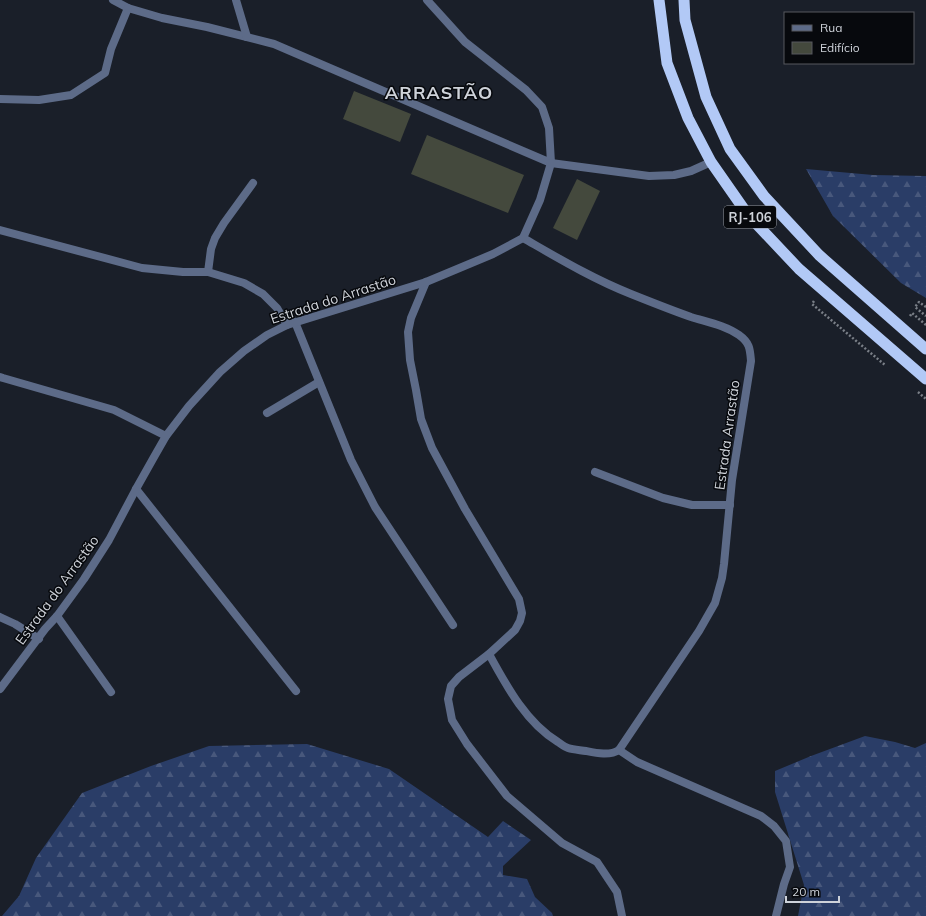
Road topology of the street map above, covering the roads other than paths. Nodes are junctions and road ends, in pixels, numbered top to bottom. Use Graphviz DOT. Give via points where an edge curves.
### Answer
graph roads {
  1 [pos="113,0"];
  2 [pos="236,0"];
  3 [pos="427,0"];
  4 [pos="659,0"];
  5 [pos="684,0"];
  6 [pos="128,8"];
  7 [pos="247,37"];
  8 [pos="0,99"];
  9 [pos="711,162"];
  10 [pos="551,163"];
  11 [pos="253,183"];
  12 [pos="0,230"];
  13 [pos="523,238"];
  14 [pos="208,272"];
  15 [pos="426,282"];
  16 [pos="291,324"];
  17 [pos="926,349"];
  18 [pos="0,377"];
  19 [pos="926,379"];
  20 [pos="319,382"];
  21 [pos="267,413"];
  22 [pos="166,436"];
  23 [pos="595,472"];
  24 [pos="136,489"];
  25 [pos="730,505"];
  26 [pos="57,616"];
  27 [pos="0,617"];
  28 [pos="454,625"];
  29 [pos="39,639"];
  30 [pos="489,654"];
  31 [pos="0,689"];
  32 [pos="296,691"];
  33 [pos="111,692"];
  34 [pos="619,750"];
  35 [pos="622,916"];
  36 [pos="776,916"];
  1 -- 6 [label="street"];
  2 -- 7 [label="street"];
  3 -- 10 [label="street" via="465,42 526,90 542,107 549,128"];
  4 -- 9 [label="highway, RJ-106" via="667,63 688,118"];
  5 -- 17 [label="highway, RJ-106" via="686,20 706,97 730,149 764,196 819,255"];
  6 -- 7 [label="street"];
  6 -- 8 [label="street" via="111,49 105,73 71,95 39,100"];
  7 -- 10 [label="street" via="274,44"];
  9 -- 10 [label="street" via="674,175 649,176"];
  9 -- 19 [label="highway, RJ-106" via="748,215 799,269"];
  10 -- 13 [label="street" via="540,200"];
  11 -- 14 [label="street" via="215,238"];
  12 -- 14 [label="street" via="142,268"];
  13 -- 15 [label="street, Estrada do Arrastão" via="493,254"];
  13 -- 25 [label="street, Estrada Arrastão" via="583,272 630,294 723,327 746,341 750,348 751,361"];
  14 -- 16 [label="street" via="244,283 263,294"];
  15 -- 16 [label="street, Estrada do Arrastão"];
  15 -- 30 [label="street" via="408,332 410,360 421,419 432,448 465,509 519,599 522,613 515,630"];
  16 -- 20 [label="street"];
  16 -- 22 [label="street, Estrada do Arrastão" via="244,350 189,406"];
  18 -- 22 [label="street" via="114,410"];
  20 -- 21 [label="street"];
  20 -- 28 [label="street" via="351,460 375,507"];
  22 -- 24 [label="street, Estrada do Arrastão"];
  23 -- 25 [label="street" via="663,498 692,505"];
  24 -- 26 [label="street, Estrada do Arrastão" via="109,540"];
  24 -- 32 [label="street"];
  25 -- 34 [label="street, Estrada Arrastão" via="722,578 715,603"];
  26 -- 29 [label="street, Estrada do Arrastão"];
  26 -- 33 [label="street"];
  27 -- 29 [label="street"];
  29 -- 31 [label="street, Estrada do Arrastão"];
  30 -- 34 [label="street" via="523,711 548,736 567,748 610,754"];
  30 -- 35 [label="street" via="451,686 448,699 452,720 507,796 562,843 597,862 617,892"];
  34 -- 36 [label="street" via="637,762 761,816 774,826 786,842 790,867"];
}
